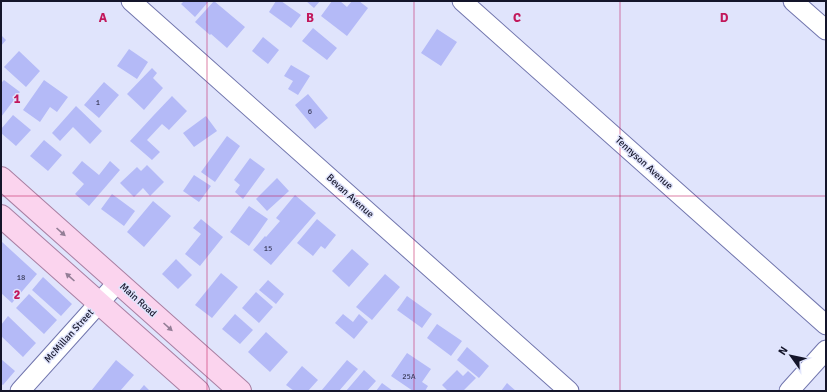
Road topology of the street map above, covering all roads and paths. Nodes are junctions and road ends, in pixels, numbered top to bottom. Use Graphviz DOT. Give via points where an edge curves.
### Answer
graph roads {
  1 [pos="131,1"];
  2 [pos="462,1"];
  3 [pos="793,1"];
  4 [pos="826,30"];
  5 [pos="1,178"];
  6 [pos="36,210"];
  7 [pos="1,216"];
  8 [pos="18,231"];
  9 [pos="118,282"];
  10 [pos="99,303"];
  11 [pos="826,325"];
  12 [pos="826,350"];
  13 [pos="20,391"];
  14 [pos="198,391"];
  15 [pos="240,391"];
  16 [pos="569,391"];
  17 [pos="789,391"];
  1 -- 16 [label="street, Bevan Avenue"];
  2 -- 11 [label="street, Tennyson Avenue"];
  3 -- 4 [label="street"];
  5 -- 6 [label="main road, Main Road"];
  6 -- 8 [label="main road"];
  6 -- 9 [label="main road, Main Road, one-way"];
  7 -- 8 [label="main road"];
  10 -- 8 [label="main road, one-way"];
  9 -- 10 [label="street, McMillan Street"];
  9 -- 15 [label="main road, Main Road, one-way"];
  10 -- 13 [label="street, McMillan Street"];
  10 -- 14 [label="main road"];
  12 -- 17 [label="street"];
}
